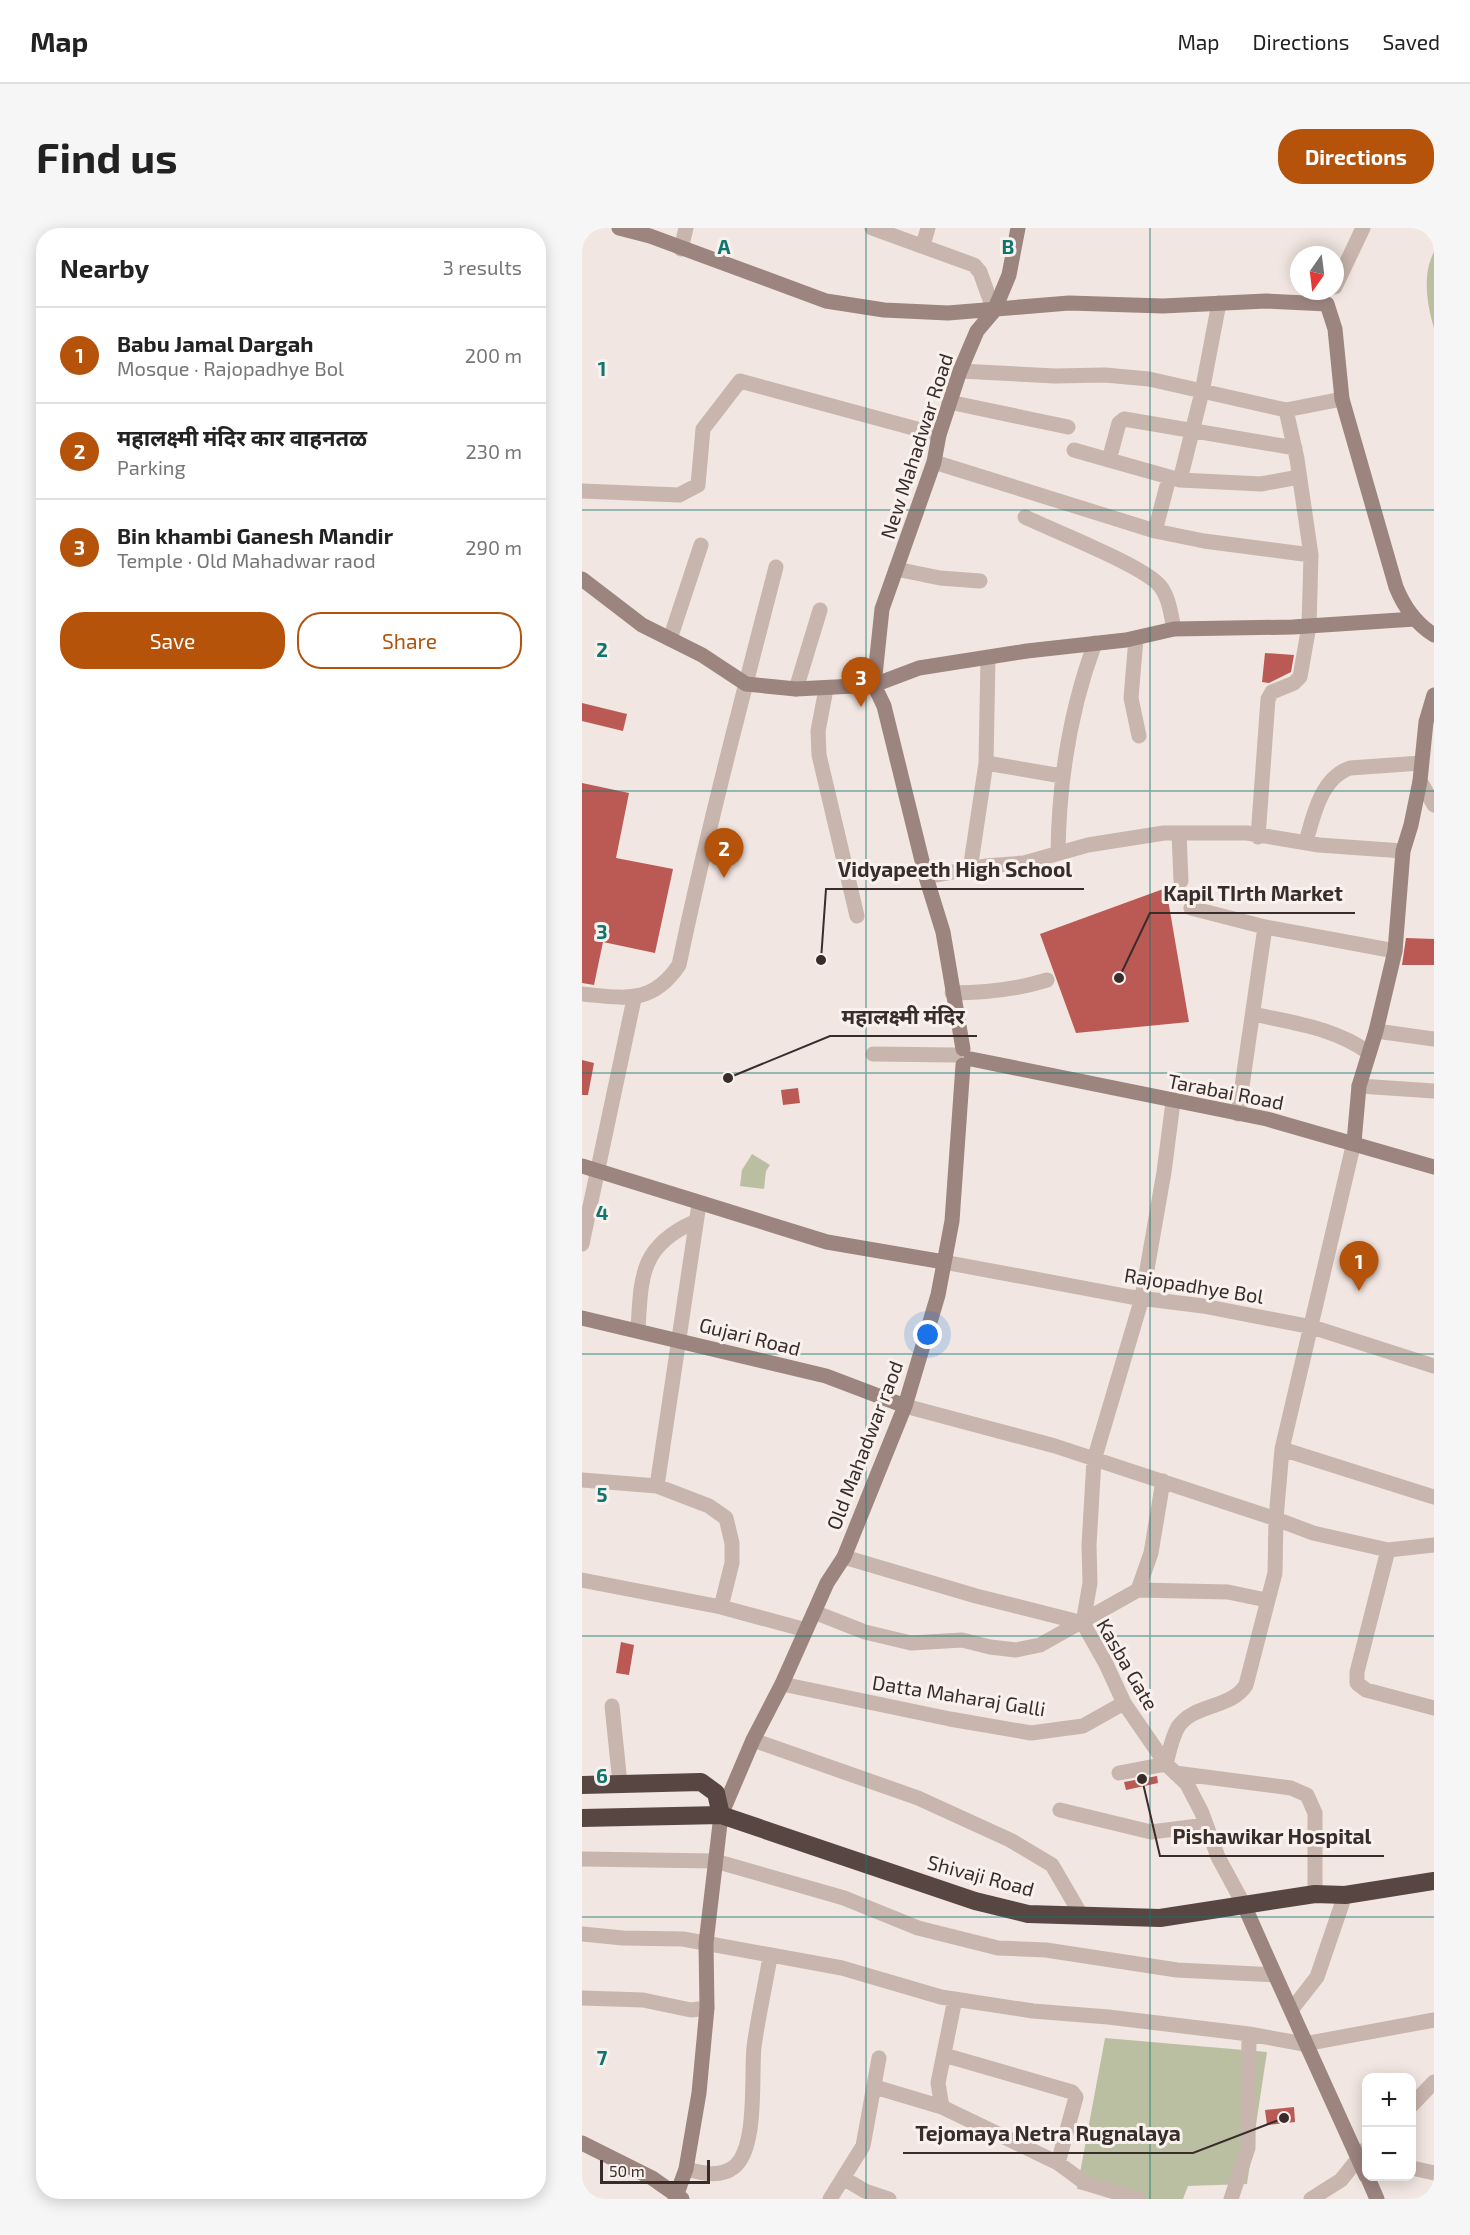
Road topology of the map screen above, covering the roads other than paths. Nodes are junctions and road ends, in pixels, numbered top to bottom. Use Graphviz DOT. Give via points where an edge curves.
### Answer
graph roads {
  1 [pos="619,228"];
  2 [pos="686,228"];
  3 [pos="872,228"];
  4 [pos="928,228"];
  5 [pos="1018,228"];
  6 [pos="1363,228"];
  7 [pos="923,245"];
  8 [pos="681,249"];
  9 [pos="1344,268"];
  10 [pos="1290,298"];
  11 [pos="1333,300"];
  12 [pos="1219,303"];
  13 [pos="994,311"];
  14 [pos="960,371"];
  15 [pos="1202,392"];
  16 [pos="1342,399"];
  17 [pos="949,402"];
  18 [pos="1286,410"];
  19 [pos="1068,427"];
  20 [pos="1192,432"];
  21 [pos="939,435"];
  22 [pos="1295,447"];
  23 [pos="1074,450"];
  24 [pos="1109,460"];
  25 [pos="934,462"];
  26 [pos="1299,477"];
  27 [pos="1174,479"];
  28 [pos="582,491"];
  29 [pos="1024,517"];
  30 [pos="1155,531"];
  31 [pos="701,545"];
  32 [pos="1311,555"];
  33 [pos="776,567"];
  34 [pos="896,569"];
  35 [pos="582,579"];
  36 [pos="980,581"];
  37 [pos="820,610"];
  38 [pos="1414,619"];
  39 [pos="1309,626"];
  40 [pos="1174,629"];
  41 [pos="1434,635"];
  42 [pos="1136,638"];
  43 [pos="670,639"];
  44 [pos="1095,643"];
  45 [pos="988,658"];
  46 [pos="746,684"];
  47 [pos="874,685"];
  48 [pos="826,688"];
  49 [pos="796,689"];
  50 [pos="1434,695"];
  51 [pos="1139,736"];
  52 [pos="986,763"];
  53 [pos="1421,763"];
  54 [pos="1062,776"];
  55 [pos="1420,781"];
  56 [pos="1434,805"];
  57 [pos="1179,833"];
  58 [pos="1258,837"];
  59 [pos="1306,843"];
  60 [pos="1403,850"];
  61 [pos="1058,852"];
  62 [pos="970,870"];
  63 [pos="926,877"];
  64 [pos="1181,881"];
  65 [pos="1191,908"];
  66 [pos="857,916"];
  67 [pos="1265,927"];
  68 [pos="1395,951"];
  69 [pos="1047,980"];
  70 [pos="952,993"];
  71 [pos="582,994"];
  72 [pos="634,999"];
  73 [pos="1252,1014"];
  74 [pos="1376,1031"];
  75 [pos="1434,1039"];
  76 [pos="1369,1053"];
  77 [pos="873,1054"];
  78 [pos="963,1057"];
  79 [pos="1359,1086"];
  80 [pos="1434,1092"];
  81 [pos="1173,1102"];
  82 [pos="1238,1114"];
  83 [pos="1354,1142"];
  84 [pos="1434,1167"];
  85 [pos="589,1168"];
  86 [pos="699,1203"];
  87 [pos="694,1222"];
  88 [pos="582,1244"];
  89 [pos="944,1262"];
  90 [pos="1142,1298"];
  91 [pos="582,1318"];
  92 [pos="1312,1327"];
  93 [pos="638,1330"];
  94 [pos="677,1340"];
  95 [pos="1434,1366"];
  96 [pos="905,1406"];
  97 [pos="1282,1449"];
  98 [pos="1094,1460"];
  99 [pos="582,1480"];
  100 [pos="1163,1480"];
  101 [pos="657,1486"];
  102 [pos="1434,1497"];
  103 [pos="1276,1519"];
  104 [pos="1434,1545"];
  105 [pos="1388,1550"];
  106 [pos="844,1557"];
  107 [pos="582,1580"];
  108 [pos="1138,1590"];
  109 [pos="1266,1600"];
  110 [pos="721,1607"];
  111 [pos="814,1612"];
  112 [pos="1083,1623"];
  113 [pos="806,1630"];
  114 [pos="782,1684"];
  115 [pos="1124,1703"];
  116 [pos="612,1706"];
  117 [pos="1434,1708"];
  118 [pos="753,1740"];
  119 [pos="1171,1769"];
  120 [pos="1119,1773"];
  121 [pos="620,1783"];
  122 [pos="582,1785"];
  123 [pos="1060,1810"];
  124 [pos="721,1815"];
  125 [pos="582,1818"];
  126 [pos="1206,1826"];
  127 [pos="582,1859"];
  128 [pos="715,1861"];
  129 [pos="1434,1881"];
  130 [pos="1315,1894"];
  131 [pos="1345,1895"];
  132 [pos="1244,1905"];
  133 [pos="1080,1913"];
  134 [pos="582,1934"];
  135 [pos="706,1943"];
  136 [pos="770,1957"];
  137 [pos="1275,1975"];
  138 [pos="582,1998"];
  139 [pos="955,1999"];
  140 [pos="707,2008"];
  141 [pos="1292,2009"];
  142 [pos="1434,2020"];
  143 [pos="1249,2034"];
  144 [pos="1304,2044"];
  145 [pos="944,2055"];
  146 [pos="879,2058"];
  147 [pos="1434,2082"];
  148 [pos="875,2087"];
  149 [pos="1416,2101"];
  150 [pos="942,2107"];
  151 [pos="582,2143"];
  152 [pos="1362,2151"];
  153 [pos="1362,2157"];
  154 [pos="1058,2163"];
  155 [pos="686,2169"];
  156 [pos="1416,2169"];
  157 [pos="1434,2173"];
  158 [pos="843,2178"];
  159 [pos="1369,2181"];
  160 [pos="678,2198"];
  161 [pos="830,2199"];
  162 [pos="889,2199"];
  163 [pos="1138,2199"];
  164 [pos="1231,2199"];
  165 [pos="1311,2199"];
  166 [pos="1377,2199"];
  1 -- 8 [label="street"];
  2 -- 8 [label="street"];
  3 -- 7 [label="street"];
  4 -- 7 [label="street"];
  5 -- 13 [label="street, New Mahadwar Road" via="1009,275"];
  6 -- 9 [label="street"];
  7 -- 13 [label="street" via="974,265"];
  8 -- 13 [label="street" via="826,301 884,310"];
  10 -- 12 [label="street"];
  11 -- 16 [label="street"];
  12 -- 13 [label="street" via="1069,303"];
  12 -- 15 [label="street"];
  13 -- 14 [label="street, New Mahadwar Road" via="978,331"];
  14 -- 15 [label="street" via="1105,375 1149,379"];
  14 -- 17 [label="street, New Mahadwar Road"];
  15 -- 18 [label="street"];
  15 -- 20 [label="street"];
  16 -- 18 [label="street"];
  16 -- 38 [label="street" via="1396,587"];
  17 -- 19 [label="street"];
  17 -- 21 [label="street, New Mahadwar Road"];
  18 -- 22 [label="street"];
  20 -- 22 [label="street"];
  20 -- 24 [label="street" via="1124,419 1119,423"];
  20 -- 27 [label="street"];
  21 -- 25 [label="street, New Mahadwar Road"];
  21 -- 28 [label="street" via="740,381 703,429 698,485 679,495"];
  22 -- 26 [label="street"];
  23 -- 24 [label="street"];
  24 -- 27 [label="street"];
  25 -- 30 [label="street"];
  25 -- 34 [label="street, New Mahadwar Road"];
  26 -- 27 [label="street" via="1261,484"];
  26 -- 32 [label="street"];
  27 -- 30 [label="street"];
  29 -- 40 [label="street" via="1154,579 1166,594"];
  30 -- 32 [label="street"];
  31 -- 43 [label="street"];
  32 -- 39 [label="street"];
  33 -- 46 [label="street"];
  34 -- 36 [label="street"];
  34 -- 47 [label="street, New Mahadwar Road" via="882,609"];
  35 -- 43 [label="street" via="642,624"];
  37 -- 49 [label="street"];
  38 -- 39 [label="street"];
  38 -- 41 [label="street"];
  39 -- 40 [label="street"];
  39 -- 58 [label="street" via="1300,677 1272,692 1268,699"];
  40 -- 42 [label="street"];
  42 -- 44 [label="street"];
  42 -- 51 [label="street" via="1131,698"];
  43 -- 46 [label="street"];
  44 -- 45 [label="street"];
  44 -- 54 [label="street"];
  45 -- 47 [label="street" via="919,668"];
  45 -- 52 [label="street"];
  46 -- 49 [label="street"];
  46 -- 72 [label="street" via="679,965 657,989"];
  47 -- 48 [label="street"];
  47 -- 63 [label="street, Old Mahadwar raod" via="885,706"];
  48 -- 49 [label="street"];
  48 -- 66 [label="street" via="818,731 819,755"];
  50 -- 53 [label="street"];
  52 -- 54 [label="street"];
  52 -- 62 [label="street"];
  53 -- 55 [label="street"];
  53 -- 59 [label="street" via="1340,771 1320,798"];
  54 -- 61 [label="street"];
  55 -- 56 [label="street"];
  55 -- 60 [label="street"];
  57 -- 58 [label="street"];
  57 -- 61 [label="street"];
  57 -- 64 [label="street"];
  58 -- 59 [label="street"];
  59 -- 60 [label="street"];
  60 -- 68 [label="street"];
  61 -- 62 [label="street" via="1024,863"];
  62 -- 63 [label="street"];
  63 -- 70 [label="street, Old Mahadwar raod" via="943,932"];
  65 -- 67 [label="street"];
  67 -- 68 [label="street"];
  67 -- 73 [label="street"];
  68 -- 74 [label="street"];
  69 -- 70 [label="street" via="988,993"];
  70 -- 78 [label="street, Old Mahadwar raod"];
  71 -- 72 [label="street"];
  72 -- 85 [label="street"];
  73 -- 76 [label="street" via="1318,1028 1354,1041"];
  73 -- 82 [label="street"];
  74 -- 75 [label="street"];
  74 -- 76 [label="street"];
  76 -- 79 [label="street"];
  77 -- 78 [label="street"];
  78 -- 81 [label="street, Tarabai Road"];
  78 -- 89 [label="street, Old Mahadwar raod" via="952,1221"];
  79 -- 80 [label="street"];
  79 -- 83 [label="street"];
  81 -- 82 [label="street, Tarabai Road"];
  81 -- 90 [label="street"];
  82 -- 83 [label="street, Tarabai Road"];
  83 -- 84 [label="street, Tarabai Road"];
  83 -- 92 [label="street"];
  85 -- 86 [label="street"];
  85 -- 88 [label="street"];
  86 -- 87 [label="street"];
  86 -- 89 [label="street" via="827,1242"];
  87 -- 93 [label="street" via="663,1239 644,1269"];
  87 -- 94 [label="street"];
  89 -- 90 [label="street, Rajopadhye Bol"];
  89 -- 96 [label="street, Old Mahadwar raod"];
  90 -- 92 [label="street, Rajopadhye Bol"];
  90 -- 98 [label="street"];
  91 -- 93 [label="street, Gujari Road"];
  92 -- 95 [label="street, Rajopadhye Bol"];
  92 -- 97 [label="street"];
  93 -- 94 [label="street, Gujari Road"];
  94 -- 96 [label="street, Gujari Road" via="826,1376"];
  94 -- 101 [label="street"];
  96 -- 98 [label="street"];
  96 -- 106 [label="street, Old Mahadwar raod"];
  97 -- 102 [label="street"];
  97 -- 103 [label="street"];
  98 -- 100 [label="street"];
  98 -- 112 [label="street" via="1090,1583"];
  99 -- 101 [label="street"];
  100 -- 103 [label="street"];
  100 -- 108 [label="street" via="1151,1553"];
  101 -- 110 [label="street" via="709,1506 726,1518 732,1563"];
  103 -- 105 [label="street" via="1313,1533"];
  103 -- 109 [label="street" via="1275,1573"];
  104 -- 105 [label="street"];
  105 -- 117 [label="street" via="1356,1678 1361,1687 1375,1687"];
  106 -- 111 [label="street, Old Mahadwar raod"];
  106 -- 112 [label="street, Kasba Gate"];
  107 -- 110 [label="street"];
  108 -- 109 [label="street" via="1228,1592"];
  108 -- 112 [label="street"];
  109 -- 119 [label="street" via="1246,1685 1240,1694 1184,1720 1177,1729"];
  110 -- 113 [label="street"];
  111 -- 112 [label="street" via="865,1632 911,1643 962,1640 1004,1650 1029,1649"];
  111 -- 113 [label="street, Old Mahadwar raod"];
  112 -- 115 [label="street, Kasba Gate"];
  113 -- 114 [label="street, Old Mahadwar raod"];
  114 -- 115 [label="street, Datta Maharaj Galli" via="1031,1733 1083,1726"];
  114 -- 118 [label="street, Old Mahadwar raod"];
  115 -- 119 [label="street, Kasba Gate"];
  116 -- 121 [label="street"];
  118 -- 124 [label="street, Old Mahadwar raod"];
  118 -- 133 [label="street" via="918,1798 1010,1840 1060,1873"];
  119 -- 120 [label="street"];
  119 -- 126 [label="street, Kasba Gate" via="1186,1784"];
  119 -- 130 [label="street" via="1291,1788 1307,1795 1315,1813"];
  121 -- 122 [label="highway"];
  121 -- 124 [label="highway" via="701,1782 716,1792"];
  123 -- 126 [label="street" via="1151,1832"];
  124 -- 125 [label="highway, Shivaji Road"];
  124 -- 128 [label="street, Old Mahadwar raod"];
  124 -- 133 [label="highway, Shivaji Road" via="975,1901 1028,1914"];
  126 -- 132 [label="street, Kasba Gate"];
  127 -- 128 [label="street"];
  128 -- 135 [label="street, Old Mahadwar raod"];
  128 -- 137 [label="street" via="844,1898 918,1928 998,1948 1047,1950 1176,1970"];
  129 -- 131 [label="highway, Shivaji Road"];
  130 -- 131 [label="highway, Shivaji Road"];
  130 -- 132 [label="highway, Shivaji Road"];
  131 -- 141 [label="street" via="1317,1977"];
  132 -- 133 [label="highway, Shivaji Road" via="1160,1918"];
  132 -- 137 [label="street"];
  134 -- 135 [label="street"];
  135 -- 136 [label="street"];
  135 -- 140 [label="street, Old Mahadwar raod"];
  136 -- 139 [label="street" via="842,1968 891,1985"];
  136 -- 155 [label="street" via="754,2049 752,2114 741,2159 719,2174"];
  137 -- 141 [label="street"];
  138 -- 140 [label="street" via="643,2000 691,2010"];
  139 -- 143 [label="street"];
  139 -- 145 [label="street"];
  140 -- 155 [label="street, Old Mahadwar raod" via="699,2093"];
  141 -- 144 [label="street"];
  142 -- 144 [label="street"];
  143 -- 144 [label="street"];
  143 -- 164 [label="street" via="1248,2148"];
  144 -- 152 [label="street"];
  145 -- 150 [label="street" via="938,2083"];
  145 -- 154 [label="street" via="1072,2092 1076,2097"];
  146 -- 148 [label="street"];
  147 -- 149 [label="street"];
  148 -- 150 [label="street"];
  148 -- 158 [label="street" via="863,2146"];
  150 -- 154 [label="street"];
  151 -- 160 [label="street" via="652,2178"];
  153 -- 165 [label="street" via="1341,2180"];
  154 -- 163 [label="street" via="1085,2183"];
  155 -- 160 [label="street, Old Mahadwar raod"];
  156 -- 157 [label="street"];
  158 -- 161 [label="street"];
  158 -- 162 [label="street"];
  159 -- 166 [label="street"];
}
